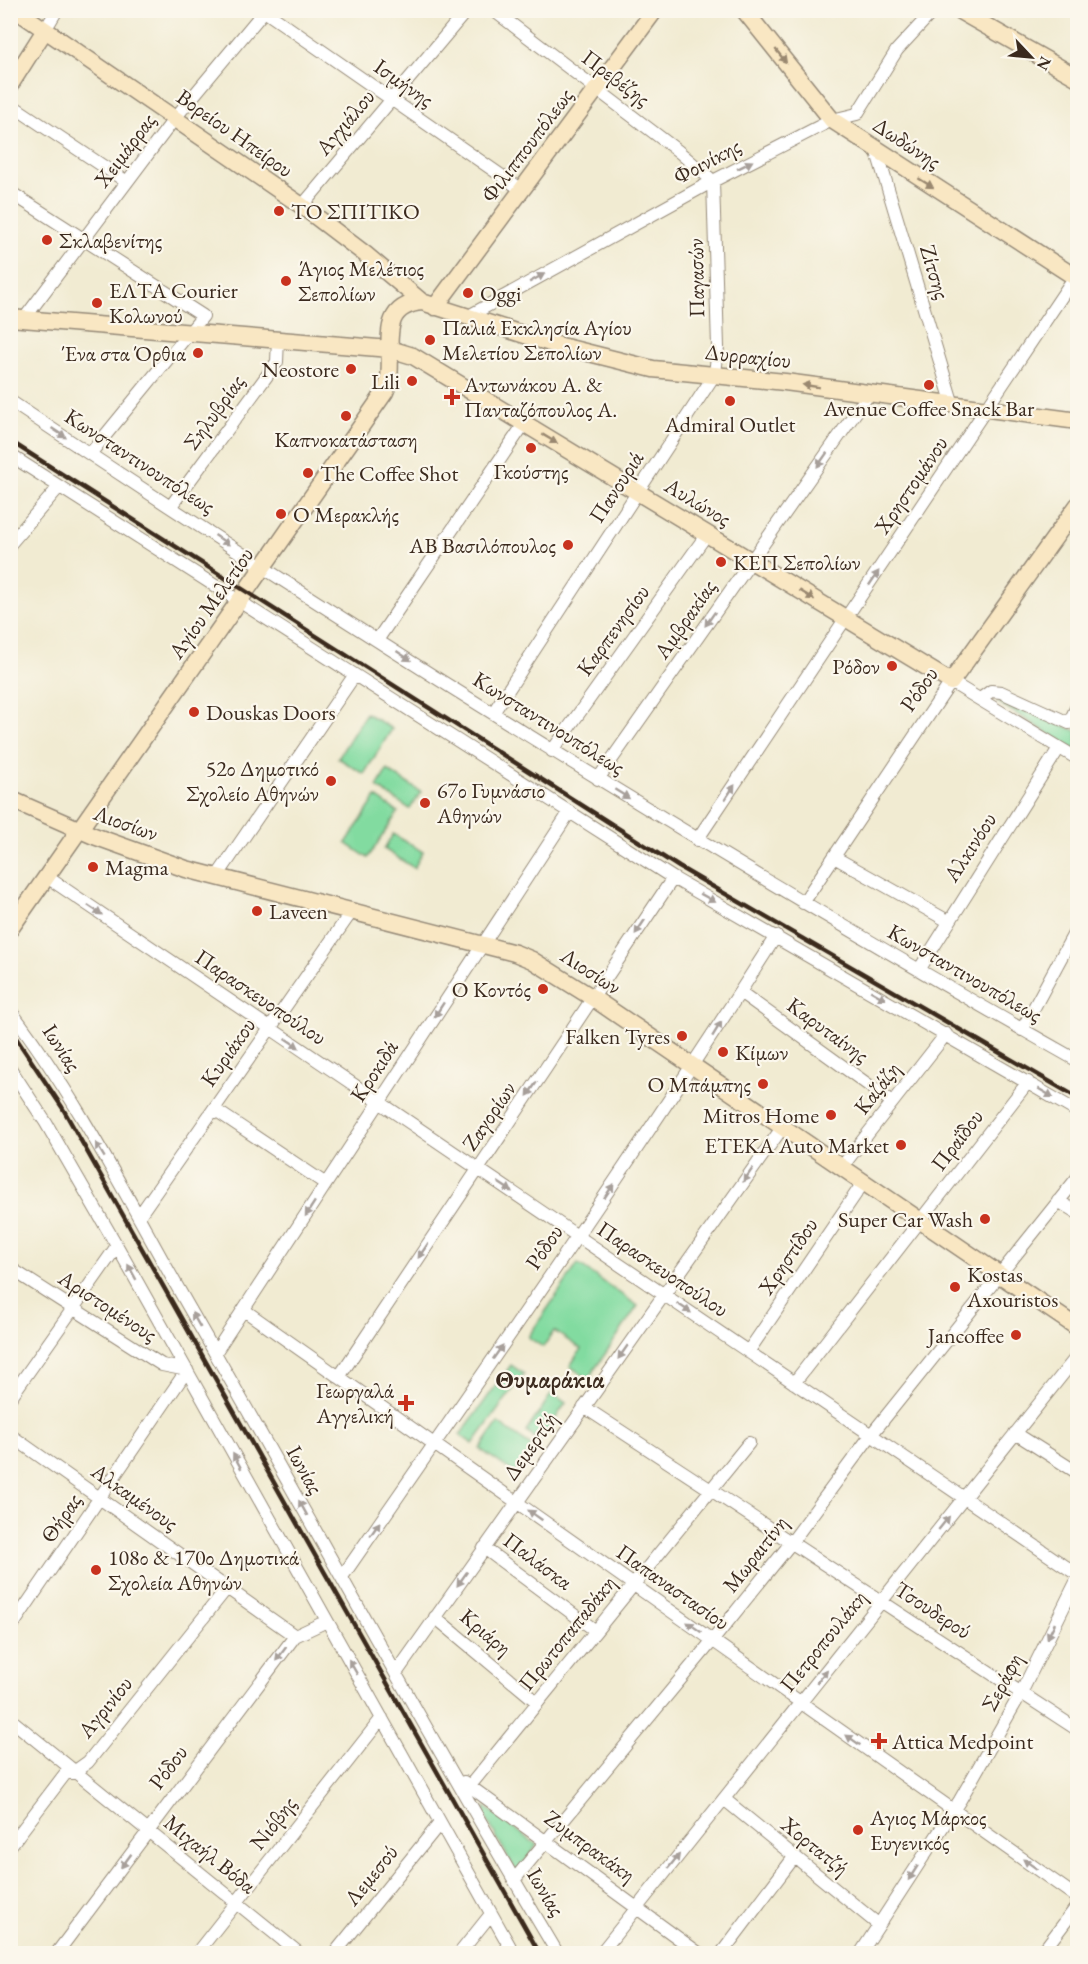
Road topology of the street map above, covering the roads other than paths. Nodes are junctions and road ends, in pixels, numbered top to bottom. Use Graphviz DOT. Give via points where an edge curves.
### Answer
graph roads {
  1 [pos="16,10"];
  2 [pos="57,10"];
  3 [pos="467,10"];
  4 [pos="493,10"];
  5 [pos="656,10"];
  6 [pos="744,10"];
  7 [pos="934,10"];
  8 [pos="958,10"];
  9 [pos="264,11"];
  10 [pos="45,30"];
  11 [pos="1077,78"];
  12 [pos="10,85"];
  13 [pos="597,89"];
  14 [pos="392,100"];
  15 [pos="10,104"];
  16 [pos="175,118"];
  17 [pos="832,120"];
  18 [pos="878,152"];
  19 [pos="713,181"];
  20 [pos="127,182"];
  21 [pos="522,190"];
  22 [pos="10,192"];
  23 [pos="302,206"];
  24 [pos="83,239"];
  25 [pos="1076,276"];
  26 [pos="428,304"];
  27 [pos="467,317"];
  28 [pos="17,318"];
  29 [pos="191,332"];
  30 [pos="278,339"];
  31 [pos="390,348"];
  32 [pos="715,374"];
  33 [pos="868,394"];
  34 [pos="10,400"];
  35 [pos="953,405"];
  36 [pos="987,410"];
  37 [pos="1077,421"];
  38 [pos="524,424"];
  39 [pos="90,454"];
  40 [pos="10,455"];
  41 [pos="59,487"];
  42 [pos="638,492"];
  43 [pos="1077,505"];
  44 [pos="171,506"];
  45 [pos="707,534"];
  46 [pos="10,544"];
  47 [pos="752,561"];
  48 [pos="263,568"];
  49 [pos="240,601"];
  50 [pos="846,620"];
  51 [pos="378,639"];
  52 [pos="354,676"];
  53 [pos="951,682"];
  54 [pos="980,699"];
  55 [pos="1077,704"];
  56 [pos="493,713"];
  57 [pos="1059,748"];
  58 [pos="552,751"];
  59 [pos="1077,759"];
  60 [pos="598,779"];
  61 [pos="10,799"];
  62 [pos="569,813"];
  63 [pos="80,830"];
  64 [pos="697,840"];
  65 [pos="834,857"];
  66 [pos="47,877"];
  67 [pos="216,878"];
  68 [pos="673,878"];
  69 [pos="803,903"];
  70 [pos="352,911"];
  71 [pos="948,921"];
  72 [pos="1077,926"];
  73 [pos="10,929"];
  74 [pos="776,936"];
  75 [pos="483,944"];
  76 [pos="919,970"];
  77 [pos="740,992"];
  78 [pos="593,998"];
  79 [pos="10,1010"];
  80 [pos="270,1028"];
  81 [pos="1022,1030"];
  82 [pos="946,1034"];
  83 [pos="1077,1061"];
  84 [pos="693,1066"];
  85 [pos="10,1068"];
  86 [pos="1028,1082"];
  87 [pos="379,1102"];
  88 [pos="892,1102"];
  89 [pos="214,1108"];
  90 [pos="1077,1112"];
  91 [pos="782,1128"];
  92 [pos="841,1168"];
  93 [pos="478,1169"];
  94 [pos="1077,1177"];
  95 [pos="863,1183"];
  96 [pos="326,1184"];
  97 [pos="1058,1202"];
  98 [pos="1077,1213"];
  99 [pos="139,1216"];
  100 [pos="920,1223"];
  101 [pos="578,1237"];
  102 [pos="117,1246"];
  103 [pos="10,1268"];
  104 [pos="1000,1276"];
  105 [pos="663,1294"];
  106 [pos="72,1309"];
  107 [pos="244,1310"];
  108 [pos="1077,1328"];
  109 [pos="748,1352"];
  110 [pos="215,1353"];
  111 [pos="1077,1355"];
  112 [pos="187,1370"];
  113 [pos="339,1377"];
  114 [pos="794,1383"];
  115 [pos="10,1398"];
  116 [pos="584,1407"];
  117 [pos="1015,1433"];
  118 [pos="10,1435"];
  119 [pos="871,1435"];
  120 [pos="749,1443"];
  121 [pos="434,1444"];
  122 [pos="1077,1473"];
  123 [pos="711,1490"];
  124 [pos="964,1497"];
  125 [pos="100,1498"];
  126 [pos="516,1502"];
  127 [pos="791,1543"];
  128 [pos="484,1548"];
  129 [pos="1077,1576"];
  130 [pos="342,1577"];
  131 [pos="634,1585"];
  132 [pos="227,1588"];
  133 [pos="881,1602"];
  134 [pos="435,1617"];
  135 [pos="327,1621"];
  136 [pos="10,1629"];
  137 [pos="596,1631"];
  138 [pos="295,1636"];
  139 [pos="713,1640"];
  140 [pos="397,1671"];
  141 [pos="1020,1693"];
  142 [pos="537,1702"];
  143 [pos="801,1703"];
  144 [pos="382,1718"];
  145 [pos="10,1719"];
  146 [pos="1077,1730"];
  147 [pos="74,1772"];
  148 [pos="467,1789"];
  149 [pos="724,1799"];
  150 [pos="954,1811"];
  151 [pos="440,1823"];
  152 [pos="148,1831"];
  153 [pos="547,1841"];
  154 [pos="10,1846"];
  155 [pos="795,1856"];
  156 [pos="514,1880"];
  157 [pos="1077,1898"];
  158 [pos="237,1902"];
  159 [pos="1077,1905"];
  160 [pos="638,1907"];
  161 [pos="491,1914"];
  162 [pos="879,1925"];
  163 [pos="56,1953"];
  164 [pos="196,1953"];
  165 [pos="300,1953"];
  166 [pos="334,1953"];
  167 [pos="459,1953"];
  168 [pos="514,1953"];
  169 [pos="558,1953"];
  170 [pos="600,1953"];
  171 [pos="700,1953"];
  172 [pos="721,1953"];
  173 [pos="860,1953"];
  174 [pos="1041,1953"];
  1 -- 10 [label="main road, Βορείου Ηπείρου"];
  2 -- 10 [label="street"];
  3 -- 14 [label="street, Αγχιάλου"];
  4 -- 13 [label="street, Πρεβέζης"];
  5 -- 13 [label="main road, Φιλιππουπόλεως"];
  6 -- 17 [label="main road, Δωδώνης, one-way"];
  7 -- 17 [label="street, Φοινίκης" via="897,50 857,114"];
  8 -- 11 [label="main road"];
  9 -- 14 [label="street, Ισμήνης"];
  9 -- 16 [label="street, Χειμάρρας"];
  10 -- 12 [label="main road"];
  10 -- 16 [label="main road, Βορείου Ηπείρου"];
  13 -- 19 [label="street, Πρεβέζης"];
  13 -- 21 [label="main road, Φιλιππουπόλεως"];
  14 -- 21 [label="street, Ισμήνης"];
  14 -- 23 [label="street, Αγχιάλου"];
  15 -- 20 [label="street"];
  16 -- 20 [label="street, Χειμάρρας"];
  16 -- 23 [label="main road, Βορείου Ηπείρου"];
  17 -- 18 [label="main road, Δωδώνης"];
  19 -- 17 [label="street, Φοινίκης, one-way"];
  18 -- 25 [label="main road, Δωδώνης, one-way"];
  18 -- 35 [label="street, Ζίτσης"];
  27 -- 19 [label="street, Φοινίκης, one-way"];
  19 -- 32 [label="street, Παγασών" via="718,347"];
  20 -- 24 [label="street, Χειμάρρας"];
  21 -- 26 [label="main road, Φιλιππουπόλεως"];
  22 -- 24 [label="street"];
  23 -- 26 [label="main road, Βορείου Ηπείρου"];
  24 -- 28 [label="street, Χειμάρρας"];
  24 -- 29 [label="street" via="204,316"];
  25 -- 36 [label="street, Χρηστομάνου"];
  26 -- 27 [label="main road, Δυρραχίου"];
  26 -- 31 [label="main road, Αγίου Μελετίου" via="405,306 393,318"];
  27 -- 32 [label="main road, Δυρραχίου" via="653,369"];
  28 -- 29 [label="main road, Αυλώνος"];
  29 -- 30 [label="main road, Αυλώνος"];
  29 -- 39 [label="street"];
  30 -- 31 [label="main road, Αυλώνος"];
  30 -- 44 [label="street, Σηλυβρίας" via="277,362"];
  31 -- 38 [label="main road, Αυλώνος" via="433,367"];
  31 -- 48 [label="main road, Αγίου Μελετίου" via="391,376 385,392"];
  33 -- 32 [label="main road, Δυρραχίου, one-way"];
  32 -- 42 [label="street, Πανουριά"];
  33 -- 35 [label="main road, Δυρραχίου"];
  33 -- 47 [label="street, Αμβρακίας, one-way"];
  34 -- 39 [label="street, Κωνσταντινουπόλεως, one-way"];
  35 -- 36 [label="main road, Δυρραχίου"];
  36 -- 37 [label="main road, Δυρραχίου"];
  50 -- 36 [label="street, Χρηστομάνου, one-way"];
  38 -- 42 [label="main road, Αυλώνος, one-way"];
  38 -- 51 [label="street"];
  39 -- 44 [label="street, Κωνσταντινουπόλεως"];
  40 -- 41 [label="street"];
  41 -- 46 [label="street"];
  41 -- 49 [label="street"];
  42 -- 45 [label="main road, Αυλώνος"];
  42 -- 56 [label="street, Πανουριά"];
  43 -- 53 [label="main road, Ρόδου"];
  44 -- 48 [label="street, Κωνσταντινουπόλεως, one-way"];
  45 -- 47 [label="main road, Αυλώνος"];
  45 -- 58 [label="street, Καρπενησίου"];
  47 -- 50 [label="main road, Αυλώνος, one-way"];
  47 -- 60 [label="street, Αμβρακίας, one-way"];
  48 -- 49 [label="main road, Αγίου Μελετίου"];
  48 -- 51 [label="street, Κωνσταντινουπόλεως"];
  49 -- 52 [label="street"];
  49 -- 63 [label="main road, Αγίου Μελετίου"];
  50 -- 53 [label="main road, Αυλώνος"];
  64 -- 50 [label="street, Χρηστομάνου, one-way"];
  51 -- 56 [label="street, Κωνσταντινουπόλεως, one-way"];
  52 -- 62 [label="street"];
  52 -- 67 [label="street"];
  53 -- 54 [label="street, Αυλώνος"];
  53 -- 65 [label="street, Ρόδου"];
  54 -- 55 [label="street" via="991,691 1000,692 1069,723"];
  54 -- 57 [label="street, Αυλώνος"];
  56 -- 58 [label="street, Κωνσταντινουπόλεως"];
  57 -- 59 [label="street, Αυλώνος"];
  57 -- 71 [label="street, Αλκινόου"];
  58 -- 60 [label="street, Κωνσταντινουπόλεως"];
  60 -- 64 [label="street, Κωνσταντινουπόλεως, one-way"];
  61 -- 63 [label="main road, Λιοσίων"];
  62 -- 68 [label="street"];
  62 -- 75 [label="street, Κροκιδά"];
  63 -- 66 [label="main road, Αγίου Μελετίου"];
  63 -- 67 [label="main road, Λιοσίων"];
  64 -- 69 [label="street, Κωνσταντινουπόλεως"];
  65 -- 69 [label="street, Ρόδου"];
  65 -- 71 [label="street"];
  66 -- 73 [label="main road, Αγίου Μελετίου"];
  66 -- 80 [label="street, Παρασκευοπούλου, one-way"];
  67 -- 70 [label="main road, Λιοσίων"];
  68 -- 74 [label="street, one-way"];
  68 -- 78 [label="street, Ζαγορίων, one-way"];
  69 -- 76 [label="street, Κωνσταντινουπόλεως"];
  70 -- 75 [label="main road, Λιοσίων"];
  70 -- 80 [label="street, Κυριάκου"];
  71 -- 76 [label="street, Αλκινόου"];
  72 -- 81 [label="street"];
  74 -- 77 [label="street, Ρόδου"];
  74 -- 82 [label="street, one-way"];
  75 -- 78 [label="main road, Λιοσίων" via="532,960"];
  75 -- 87 [label="street, Κροκιδά, one-way"];
  76 -- 81 [label="street, Κωνσταντινουπόλεως"];
  84 -- 77 [label="street, Ρόδου, one-way"];
  77 -- 88 [label="street, Καρυταίνης"];
  78 -- 84 [label="main road, Λιοσίων"];
  78 -- 93 [label="street, Ζαγορίων, one-way"];
  99 -- 79 [label="street, Ιωνίας, one-way" via="39,1049"];
  80 -- 87 [label="street, Παρασκευοπούλου, one-way"];
  80 -- 89 [label="street, Κυριάκου"];
  81 -- 83 [label="street, Κωνσταντινουπόλεως"];
  82 -- 86 [label="street"];
  82 -- 88 [label="street, Καζάζη"];
  84 -- 91 [label="main road, Λιοσίων"];
  101 -- 84 [label="street, Ρόδου, one-way"];
  85 -- 102 [label="street"];
  86 -- 90 [label="street, one-way"];
  86 -- 100 [label="street, Πραΐδου"];
  87 -- 93 [label="street, Παρασκευοπούλου"];
  87 -- 96 [label="street, Κροκιδά"];
  88 -- 92 [label="street, Καζάζη"];
  89 -- 96 [label="street"];
  89 -- 99 [label="street, Κυριάκου"];
  91 -- 92 [label="main road, Λιοσίων"];
  91 -- 105 [label="street, Δεμερτζή, one-way"];
  92 -- 95 [label="main road, Λιοσίων"];
  93 -- 101 [label="street, Παρασκευοπούλου, one-way"];
  93 -- 113 [label="street, Ζαγορίων, one-way"];
  94 -- 97 [label="street, Μωραιτίνη"];
  95 -- 100 [label="main road, Λιοσίων"];
  95 -- 109 [label="street, Χρηστίδου"];
  96 -- 107 [label="street, Κροκιδά, one-way"];
  97 -- 98 [label="street"];
  97 -- 104 [label="street, Μωραιτίνη"];
  110 -- 99 [label="street, Ιωνίας, one-way"];
  100 -- 104 [label="main road, Λιοσίων"];
  100 -- 114 [label="street"];
  101 -- 105 [label="street, Παρασκευοπούλου"];
  121 -- 101 [label="street, Ρόδου, one-way"];
  102 -- 106 [label="street"];
  112 -- 102 [label="street, one-way"];
  103 -- 106 [label="street, Αριστομένους"];
  104 -- 108 [label="main road, Λιοσίων"];
  104 -- 119 [label="street, Μωραιτίνη"];
  105 -- 109 [label="street, Παρασκευοπούλου, one-way"];
  105 -- 116 [label="street, Δεμερτζή, one-way"];
  106 -- 112 [label="street, Αριστομένους" via="162,1365"];
  106 -- 115 [label="street"];
  107 -- 110 [label="street, Κροκιδά"];
  107 -- 113 [label="street, Παπαναστασίου"];
  109 -- 114 [label="street, Παρασκευοπούλου"];
  130 -- 110 [label="street, Ιωνίας, one-way"];
  111 -- 117 [label="street, Πετροπουλάκη"];
  112 -- 125 [label="street, Θήρας"];
  135 -- 112 [label="street, one-way"];
  113 -- 121 [label="street, Παπαναστασίου"];
  114 -- 119 [label="street, Παρασκευοπούλου"];
  116 -- 123 [label="street, Τσουδερού"];
  116 -- 126 [label="street, Δεμερτζή"];
  117 -- 122 [label="street"];
  117 -- 124 [label="street, Πετροπουλάκη"];
  118 -- 125 [label="street, Αλκαμένους"];
  119 -- 124 [label="street, Παρασκευοπούλου"];
  119 -- 127 [label="street, Μωραιτίνη"];
  120 -- 123 [label="street, Πρωτοπαπαδάκη"];
  121 -- 126 [label="street, Παπαναστασίου"];
  130 -- 121 [label="street, Ρόδου, one-way"];
  123 -- 127 [label="street, Τσουδερού"];
  123 -- 131 [label="street, Πρωτοπαπαδάκη"];
  124 -- 129 [label="street, Παρασκευοπούλου"];
  133 -- 124 [label="street, Πετροπουλάκη, one-way"];
  125 -- 132 [label="street, Αλκαμένους"];
  125 -- 136 [label="street, Θήρας"];
  126 -- 128 [label="street, Δεμερτζή"];
  131 -- 126 [label="street, Παπαναστασίου, one-way"];
  127 -- 133 [label="street, Τσουδερού"];
  127 -- 139 [label="street, Μωραιτίνη"];
  128 -- 134 [label="street, Δεμερτζή, one-way"];
  128 -- 137 [label="street, Παλάσκα"];
  129 -- 141 [label="street, Σεράφη, one-way"];
  130 -- 140 [label="street, Ιωνίας"];
  131 -- 137 [label="street, Πρωτοπαπαδάκη"];
  139 -- 131 [label="street, Παπαναστασίου, one-way"];
  132 -- 138 [label="street, Αλκαμένους"];
  132 -- 147 [label="street, Αγρινίου" via="88,1761"];
  133 -- 141 [label="street, Τσουδερού"];
  143 -- 133 [label="street, Πετροπουλάκη, one-way"];
  134 -- 140 [label="street, Δεμερτζή"];
  134 -- 142 [label="street, Κριάρη"];
  135 -- 138 [label="street, Ρόδου"];
  144 -- 135 [label="street, one-way"];
  137 -- 142 [label="street, Πρωτοπαπαδάκη"];
  138 -- 152 [label="street, Ρόδου, one-way"];
  139 -- 143 [label="street, Παπαναστασίου"];
  139 -- 153 [label="street, Μωραιτίνη"];
  140 -- 148 [label="street, Ιωνίας" via="454,1774"];
  141 -- 146 [label="street, Τσουδερού"];
  141 -- 150 [label="street, Σεράφη"];
  142 -- 148 [label="street, Πρωτοπαπαδάκη"];
  143 -- 149 [label="street, Πετροπουλάκη"];
  150 -- 143 [label="street, Παπαναστασίου, one-way"];
  144 -- 151 [label="street"];
  144 -- 158 [label="street, Νιόβης"];
  145 -- 147 [label="street, Μιχαήλ Βόδα"];
  147 -- 152 [label="street, Μιχαήλ Βόδα"];
  147 -- 154 [label="street, Αγρινίου" via="65,1774"];
  148 -- 153 [label="street, Ζυμπρακάκη"];
  148 -- 156 [label="street, Ιωνίας"];
  149 -- 155 [label="street, Χορτατζή"];
  160 -- 149 [label="street, Πετροπουλάκη, one-way"];
  157 -- 150 [label="street, Παπαναστασίου, one-way"];
  150 -- 162 [label="street, Σεράφη, one-way"];
  151 -- 161 [label="street"];
  151 -- 166 [label="street, Λεμεσού"];
  152 -- 158 [label="street, Μιχαήλ Βόδα"];
  152 -- 163 [label="street, Ρόδου, one-way"];
  153 -- 156 [label="street, Μωραιτίνη"];
  153 -- 160 [label="street, Ζυμπρακάκη"];
  155 -- 162 [label="street, Χορτατζή"];
  155 -- 172 [label="street"];
  156 -- 169 [label="street, Ιωνίας"];
  158 -- 164 [label="street, Νιόβης"];
  158 -- 165 [label="street, Μιχαήλ Βόδα"];
  159 -- 174 [label="street"];
  160 -- 170 [label="street, Πετροπουλάκη"];
  160 -- 171 [label="street, Ζυμπρακάκη"];
  161 -- 167 [label="street"];
  161 -- 168 [label="street"];
  162 -- 173 [label="street, Σεράφη"];
}
